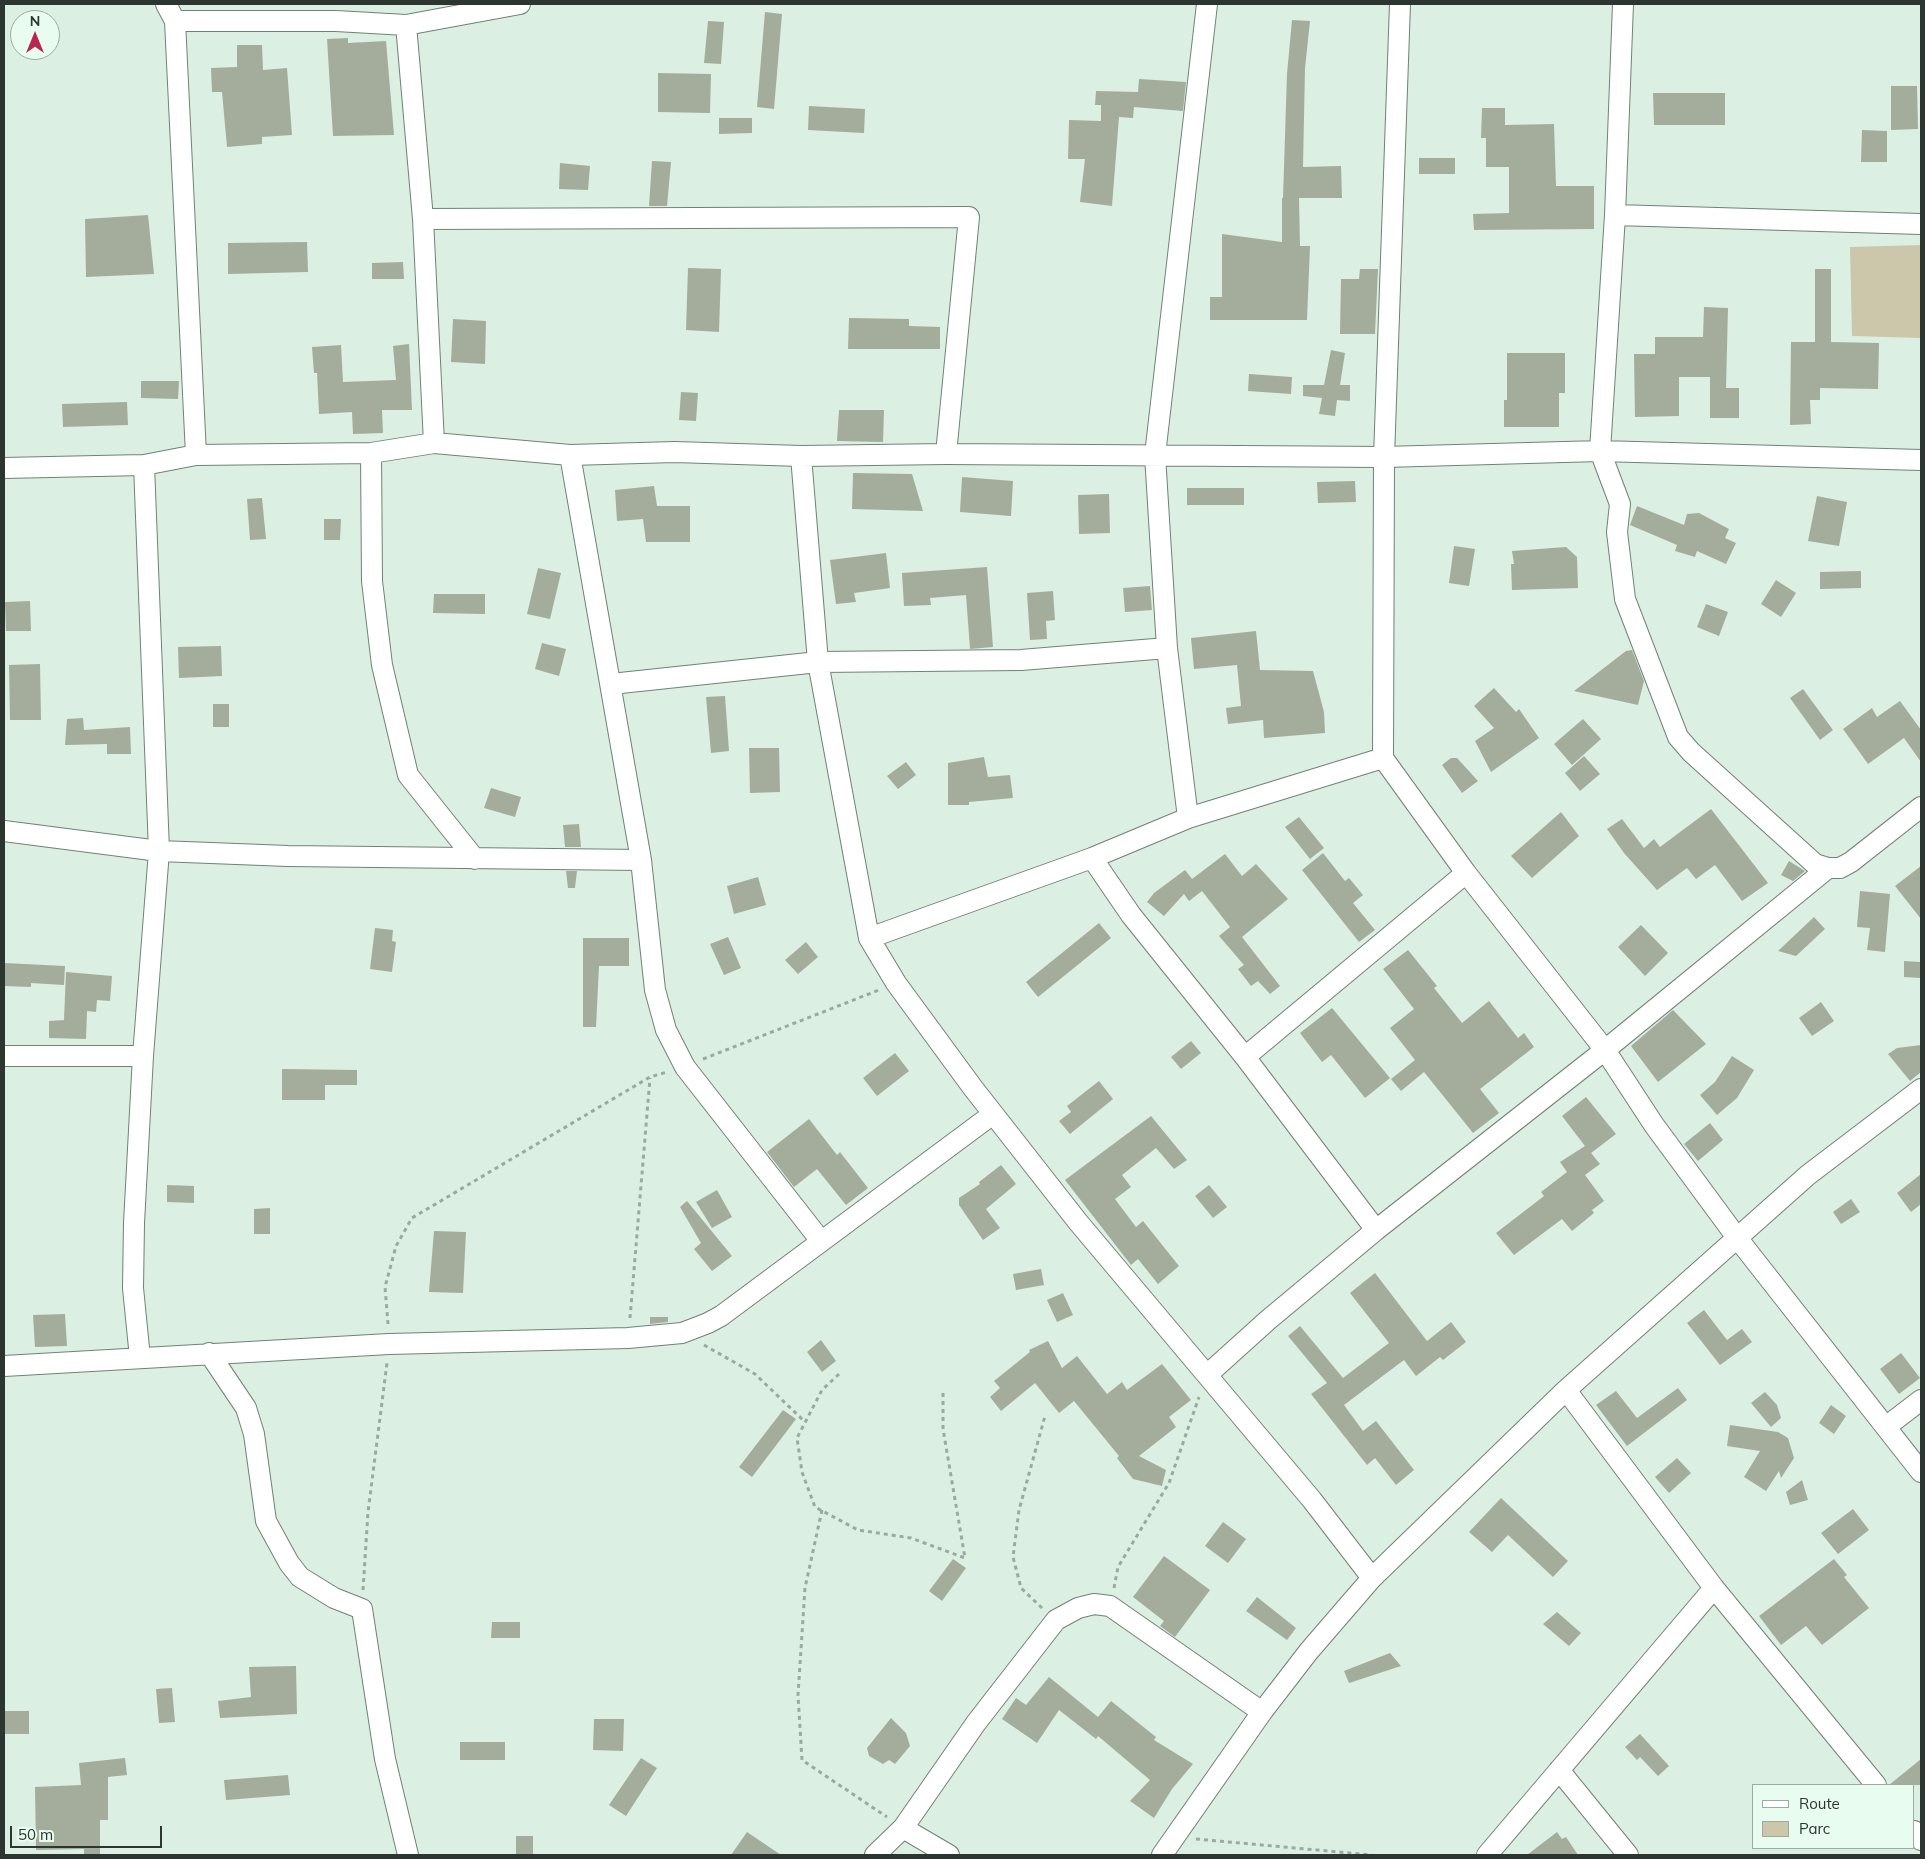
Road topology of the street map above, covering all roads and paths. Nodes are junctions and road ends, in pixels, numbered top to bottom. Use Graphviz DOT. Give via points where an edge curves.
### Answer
graph roads {
  1 [pos="520,4"];
  2 [pos="1207,4"];
  3 [pos="1400,4"];
  4 [pos="1623,4"];
  5 [pos="171,12"];
  6 [pos="406,25"];
  7 [pos="1615,215"];
  8 [pos="423,219"];
  9 [pos="1921,224"];
  10 [pos="434,443"];
  11 [pos="1600,451"];
  12 [pos="371,453"];
  13 [pos="946,454"];
  14 [pos="196,455"];
  15 [pos="570,455"];
  16 [pos="1155,455"];
  17 [pos="801,456"];
  18 [pos="1384,457"];
  19 [pos="1921,460"];
  20 [pos="144,465"];
  21 [pos="4,468"];
  22 [pos="1167,648"];
  23 [pos="818,662"];
  24 [pos="611,684"];
  25 [pos="1383,758"];
  26 [pos="1921,807"];
  27 [pos="1188,818"];
  28 [pos="4,831"];
  29 [pos="159,851"];
  30 [pos="1092,858"];
  31 [pos="475,859"];
  32 [pos="641,860"];
  33 [pos="1828,868"];
  34 [pos="1466,873"];
  35 [pos="869,938"];
  36 [pos="896,983"];
  37 [pos="1605,1050"];
  38 [pos="4,1056"];
  39 [pos="143,1056"];
  40 [pos="1245,1057"];
  41 [pos="685,1067"];
  42 [pos="650,1077"];
  43 [pos="1921,1089"];
  44 [pos="994,1114"];
  45 [pos="1376,1230"];
  46 [pos="1738,1239"];
  47 [pos="821,1241"];
  48 [pos="682,1333"];
  49 [pos="628,1338"];
  50 [pos="389,1344"];
  51 [pos="209,1354"];
  52 [pos="140,1358"];
  53 [pos="4,1366"];
  54 [pos="839,1374"];
  55 [pos="1207,1375"];
  56 [pos="943,1390"];
  57 [pos="1566,1390"];
  58 [pos="1921,1400"];
  59 [pos="1045,1416"];
  60 [pos="804,1421"];
  61 [pos="1887,1426"];
  62 [pos="1921,1472"];
  63 [pos="822,1510"];
  64 [pos="1372,1578"];
  65 [pos="1714,1588"];
  66 [pos="1110,1606"];
  67 [pos="362,1608"];
  68 [pos="1056,1620"];
  69 [pos="1262,1712"];
  70 [pos="1560,1770"];
  71 [pos="1875,1784"];
  72 [pos="902,1828"];
  73 [pos="1175,1837"];
  74 [pos="408,1855"];
  75 [pos="875,1855"];
  76 [pos="950,1855"];
  77 [pos="1162,1855"];
  78 [pos="1372,1855"];
  79 [pos="1487,1855"];
  80 [pos="1628,1855"];
  1 -- 6 [label="street"];
  2 -- 16 [label="street"];
  3 -- 18 [label="street"];
  4 -- 7 [label="street"];
  5 -- 6 [label="street"];
  5 -- 14 [label="street"];
  6 -- 8 [label="street"];
  7 -- 9 [label="street"];
  7 -- 11 [label="street"];
  8 -- 10 [label="street"];
  8 -- 13 [label="street" via="969,217"];
  10 -- 12 [label="street"];
  10 -- 15 [label="street"];
  11 -- 18 [label="street"];
  11 -- 19 [label="street"];
  11 -- 33 [label="street" via="1620,504 1617,532 1625,599 1678,737 1815,864"];
  12 -- 14 [label="street"];
  12 -- 31 [label="street" via="372,581 382,665 408,775"];
  13 -- 16 [label="street"];
  13 -- 17 [label="street"];
  14 -- 20 [label="street"];
  15 -- 17 [label="street" via="675,452"];
  15 -- 24 [label="street"];
  16 -- 18 [label="street"];
  16 -- 22 [label="street"];
  17 -- 23 [label="street"];
  18 -- 25 [label="street"];
  20 -- 21 [label="street"];
  20 -- 29 [label="street"];
  22 -- 23 [label="street" via="1021,660"];
  22 -- 27 [label="street"];
  23 -- 24 [label="street"];
  23 -- 35 [label="street"];
  24 -- 32 [label="street"];
  25 -- 27 [label="street"];
  25 -- 34 [label="street"];
  26 -- 33 [label="street" via="1851,862 1840,868"];
  27 -- 30 [label="street"];
  28 -- 29 [label="street"];
  29 -- 31 [label="street"];
  29 -- 39 [label="street"];
  30 -- 35 [label="street"];
  30 -- 40 [label="street" via="1131,914"];
  31 -- 32 [label="street"];
  32 -- 41 [label="street" via="655,990 666,1030"];
  33 -- 37 [label="street"];
  34 -- 37 [label="street"];
  34 -- 40 [label="street"];
  35 -- 36 [label="street"];
  36 -- 41 [label="path"];
  36 -- 44 [label="street"];
  37 -- 45 [label="street"];
  37 -- 46 [label="street" via="1654,1125"];
  38 -- 39 [label="street"];
  39 -- 52 [label="street" via="133,1270"];
  40 -- 45 [label="street"];
  41 -- 42 [label="path"];
  41 -- 47 [label="street"];
  42 -- 49 [label="path"];
  42 -- 50 [label="path" via="412,1218 396,1246 385,1287"];
  43 -- 46 [label="street" via="1808,1175"];
  44 -- 47 [label="street"];
  44 -- 55 [label="street" via="1078,1222"];
  45 -- 55 [label="street"];
  46 -- 57 [label="street"];
  46 -- 61 [label="street"];
  47 -- 48 [label="street" via="721,1316"];
  48 -- 49 [label="street"];
  48 -- 60 [label="path" via="755,1374"];
  49 -- 50 [label="street"];
  50 -- 51 [label="street"];
  50 -- 67 [label="path" via="368,1512"];
  51 -- 52 [label="street"];
  51 -- 67 [label="street" via="246,1408 254,1434 266,1521 288,1563 300,1577 334,1598"];
  52 -- 53 [label="street"];
  54 -- 60 [label="path" via="822,1390"];
  55 -- 64 [label="street" via="1312,1500"];
  55 -- 66 [label="path" via="1169,1482 1118,1567"];
  56 -- 63 [label="path" via="943,1430 965,1558 911,1538 858,1530"];
  57 -- 64 [label="street"];
  57 -- 65 [label="street"];
  58 -- 61 [label="street"];
  59 -- 68 [label="path" via="1020,1510 1013,1557 1021,1588"];
  60 -- 63 [label="path" via="797,1438 802,1472 815,1506"];
  61 -- 62 [label="street"];
  63 -- 72 [label="path" via="805,1588 798,1695 802,1760"];
  64 -- 69 [label="street"];
  65 -- 70 [label="street"];
  65 -- 71 [label="street"];
  66 -- 68 [label="street" via="1086,1606"];
  66 -- 69 [label="street"];
  67 -- 74 [label="street" via="385,1759"];
  68 -- 72 [label="street" via="976,1723"];
  69 -- 73 [label="street"];
  70 -- 79 [label="street"];
  70 -- 80 [label="street"];
  72 -- 75 [label="street"];
  72 -- 76 [label="street"];
  73 -- 77 [label="street"];
  73 -- 78 [label="path"];
}
